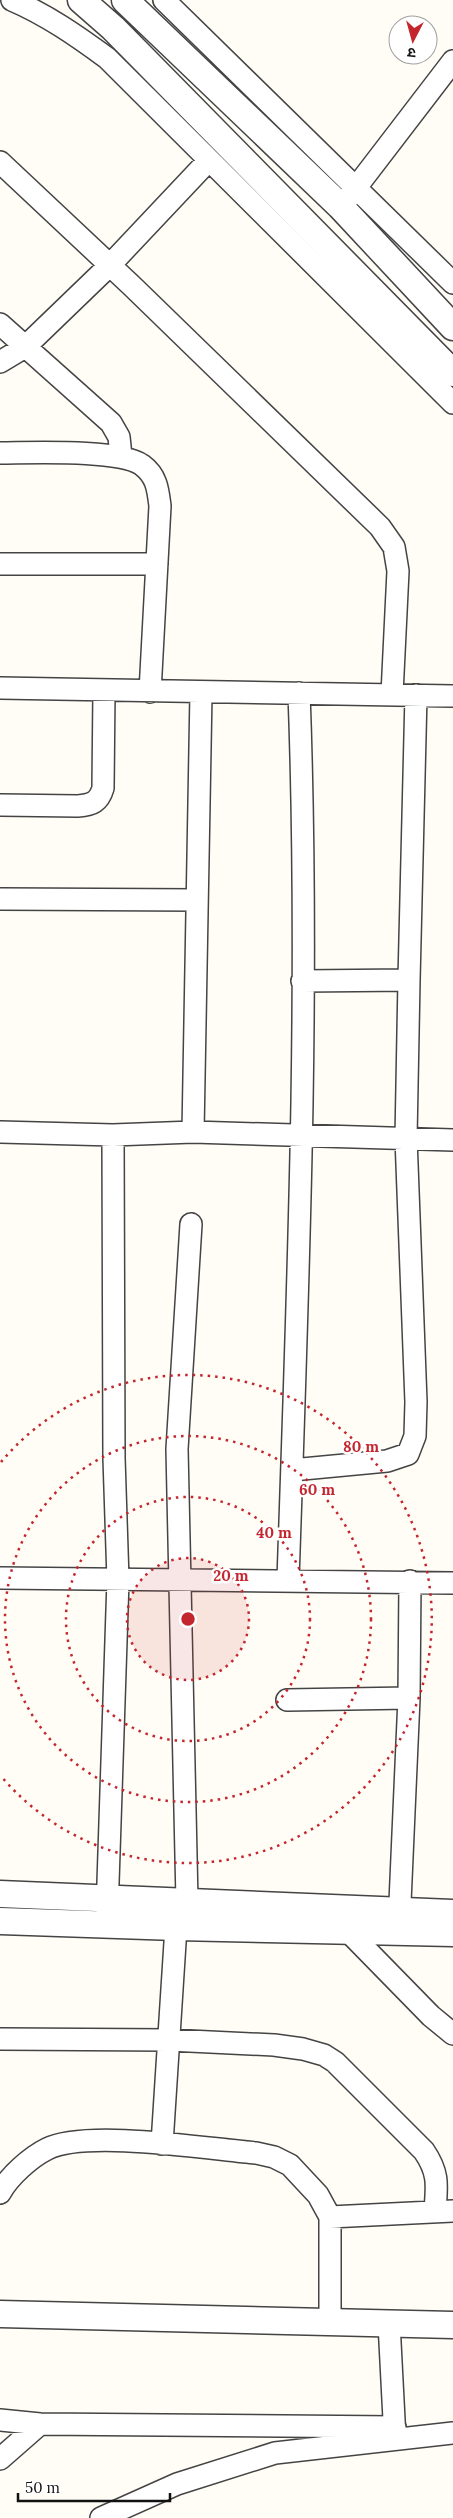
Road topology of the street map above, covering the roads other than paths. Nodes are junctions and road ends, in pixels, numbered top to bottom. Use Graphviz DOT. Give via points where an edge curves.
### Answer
graph roads {
  1 [pos="12,0"];
  2 [pos="81,0"];
  3 [pos="125,0"];
  4 [pos="164,0"];
  5 [pos="453,61"];
  6 [pos="209,160"];
  7 [pos="0,162"];
  8 [pos="349,197"];
  9 [pos="110,265"];
  10 [pos="453,283"];
  11 [pos="0,324"];
  12 [pos="453,327"];
  13 [pos="25,347"];
  14 [pos="0,362"];
  15 [pos="453,373"];
  16 [pos="453,403"];
  17 [pos="0,453"];
  18 [pos="121,456"];
  19 [pos="0,564"];
  20 [pos="157,564"];
  21 [pos="0,688"];
  22 [pos="104,692"];
  23 [pos="150,692"];
  24 [pos="201,693"];
  25 [pos="299,693"];
  26 [pos="392,694"];
  27 [pos="416,695"];
  28 [pos="453,696"];
  29 [pos="0,804"];
  30 [pos="0,899"];
  31 [pos="197,900"];
  32 [pos="409,980"];
  33 [pos="302,981"];
  34 [pos="0,1132"];
  35 [pos="193,1132"];
  36 [pos="113,1135"];
  37 [pos="302,1135"];
  38 [pos="406,1138"];
  39 [pos="453,1140"];
  40 [pos="191,1224"];
  41 [pos="292,1470"];
  42 [pos="0,1578"];
  43 [pos="180,1579"];
  44 [pos="118,1580"];
  45 [pos="288,1580"];
  46 [pos="410,1581"];
  47 [pos="453,1583"];
  48 [pos="409,1698"];
  49 [pos="286,1700"];
  50 [pos="0,1894"];
  51 [pos="187,1901"];
  52 [pos="324,1907"];
  53 [pos="107,1911"];
  54 [pos="453,1913"];
  55 [pos="0,1921"];
  56 [pos="399,1921"];
  57 [pos="176,1928"];
  58 [pos="347,1930"];
  59 [pos="453,1933"];
  60 [pos="453,2034"];
  61 [pos="0,2039"];
  62 [pos="169,2040"];
  63 [pos="162,2144"];
  64 [pos="0,2193"];
  65 [pos="444,2211"];
  66 [pos="330,2217"];
  67 [pos="0,2314"];
  68 [pos="330,2320"];
  69 [pos="388,2324"];
  70 [pos="453,2325"];
  71 [pos="0,2420"];
  72 [pos="40,2424"];
  73 [pos="395,2433"];
  74 [pos="453,2433"];
  75 [pos="0,2459"];
  76 [pos="101,2518"];
  1 -- 6 [label="street" via="34,9 108,58"];
  2 -- 15 [label="street" via="113,28"];
  3 -- 8 [label="street"];
  4 -- 8 [label="street"];
  5 -- 8 [label="street"];
  6 -- 9 [label="street"];
  6 -- 16 [label="street"];
  7 -- 9 [label="street"];
  8 -- 10 [label="street"];
  8 -- 12 [label="street"];
  9 -- 13 [label="street"];
  9 -- 26 [label="street" via="380,528 394,547 398,570"];
  11 -- 13 [label="street"];
  13 -- 14 [label="street"];
  13 -- 18 [label="street" via="111,423 119,437"];
  17 -- 18 [label="street"];
  18 -- 20 [label="street" via="142,465 156,481 160,506"];
  19 -- 20 [label="street"];
  20 -- 23 [label="street"];
  21 -- 22 [label="street"];
  22 -- 23 [label="street"];
  22 -- 29 [label="street" via="104,788 100,798 91,805 78,806"];
  23 -- 24 [label="street"];
  24 -- 25 [label="street"];
  24 -- 31 [label="street"];
  25 -- 26 [label="street"];
  25 -- 33 [label="street"];
  26 -- 27 [label="street"];
  27 -- 28 [label="street"];
  27 -- 32 [label="street"];
  30 -- 31 [label="street"];
  31 -- 35 [label="street"];
  32 -- 33 [label="street"];
  32 -- 38 [label="street"];
  33 -- 37 [label="street"];
  34 -- 36 [label="street"];
  35 -- 36 [label="street"];
  35 -- 37 [label="street"];
  36 -- 44 [label="street" via="114,1458"];
  37 -- 38 [label="street"];
  37 -- 41 [label="street"];
  38 -- 39 [label="street"];
  38 -- 41 [label="street" via="415,1436 408,1454 387,1461"];
  40 -- 43 [label="street" via="177,1450"];
  41 -- 45 [label="street"];
  42 -- 44 [label="street"];
  43 -- 44 [label="street"];
  43 -- 45 [label="street"];
  43 -- 51 [label="street"];
  44 -- 53 [label="street"];
  45 -- 46 [label="street"];
  46 -- 47 [label="street"];
  46 -- 48 [label="street"];
  48 -- 49 [label="street"];
  48 -- 56 [label="street"];
  50 -- 53 [label="street"];
  51 -- 52 [label="street"];
  51 -- 53 [label="street"];
  51 -- 57 [label="street"];
  52 -- 56 [label="street"];
  52 -- 58 [label="street"];
  53 -- 55 [label="street"];
  53 -- 57 [label="street"];
  54 -- 56 [label="street"];
  56 -- 58 [label="street"];
  56 -- 59 [label="street"];
  57 -- 58 [label="street"];
  57 -- 62 [label="street"];
  58 -- 60 [label="street" via="431,2016"];
  61 -- 62 [label="street"];
  62 -- 63 [label="street"];
  62 -- 65 [label="street" via="274,2045 324,2055 335,2062 424,2151 434,2166"];
  63 -- 64 [label="street" via="61,2144 47,2149 22,2168"];
  63 -- 66 [label="street" via="274,2157 290,2165 318,2194"];
  65 -- 66 [label="street"];
  66 -- 68 [label="street"];
  67 -- 68 [label="street"];
  68 -- 69 [label="street"];
  69 -- 70 [label="street"];
  69 -- 73 [label="street"];
  71 -- 72 [label="street"];
  72 -- 73 [label="street"];
  72 -- 75 [label="street"];
  73 -- 74 [label="street"];
  73 -- 76 [label="street" via="275,2454 177,2484"];
}
